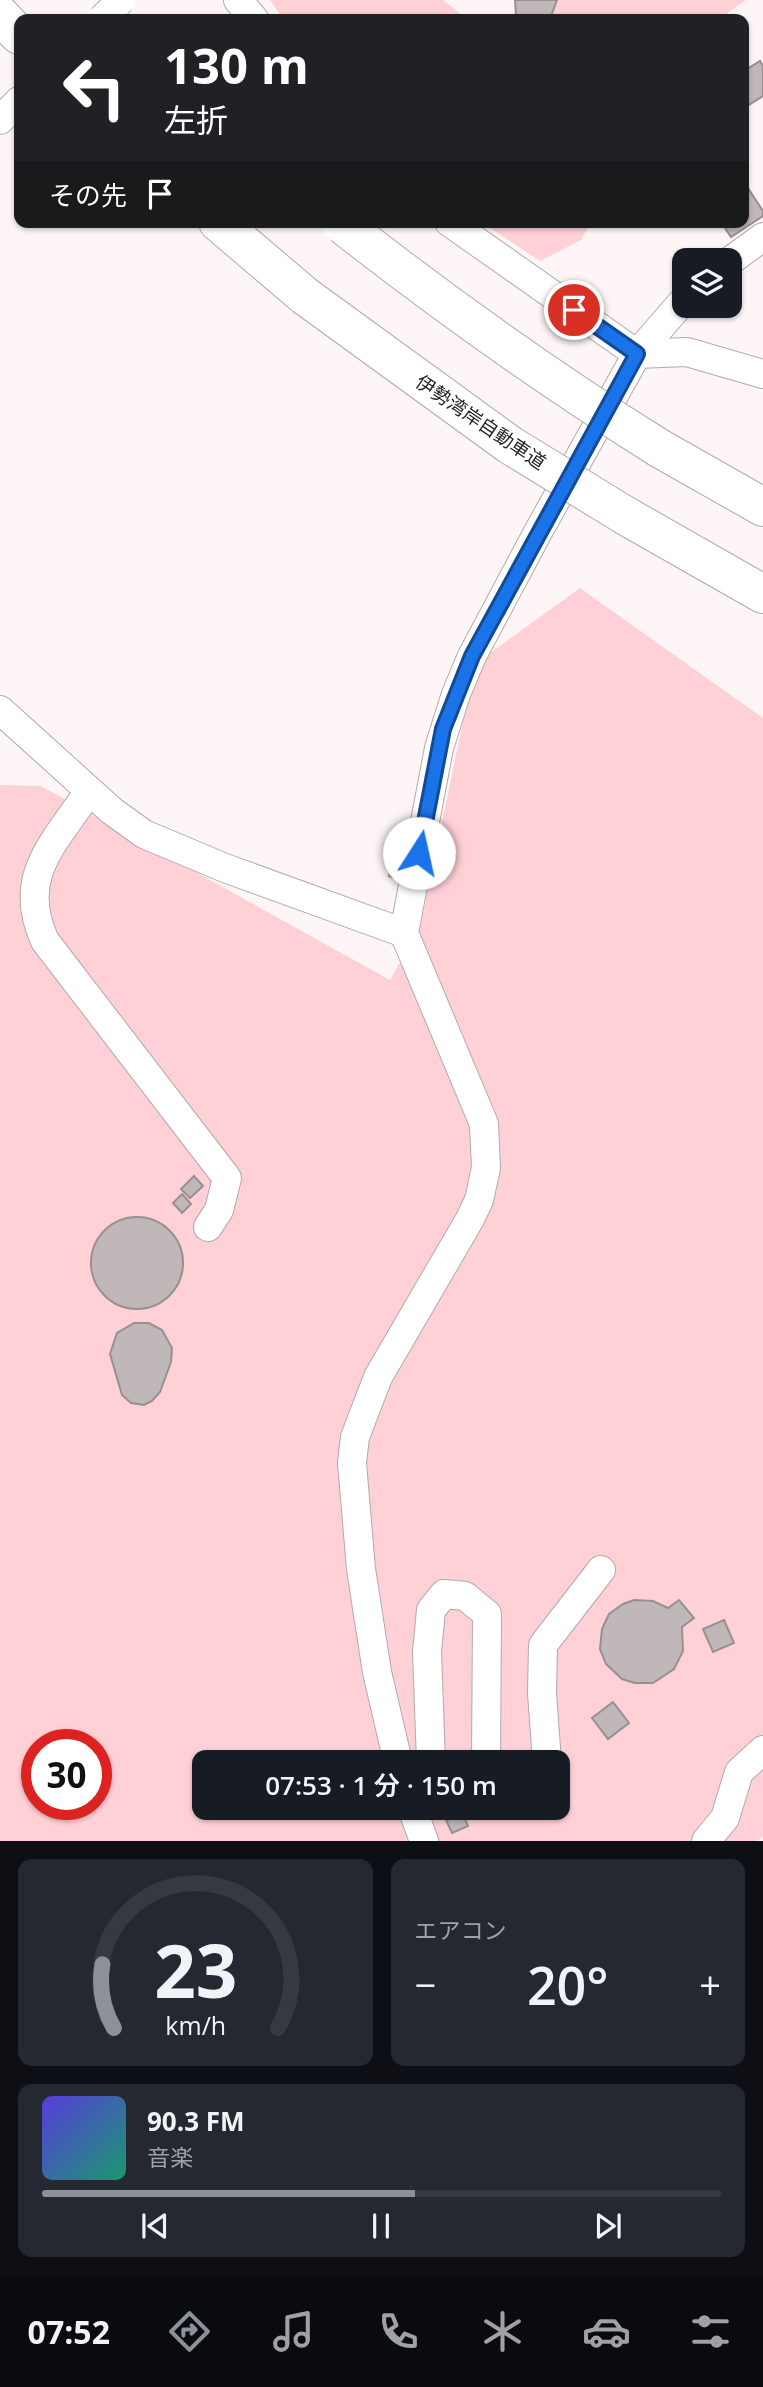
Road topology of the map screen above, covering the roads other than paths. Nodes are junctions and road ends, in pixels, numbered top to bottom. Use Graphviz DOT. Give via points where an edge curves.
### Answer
graph roads {
  1 [pos="95,0"];
  2 [pos="121,0"];
  3 [pos="238,0"];
  4 [pos="107,14"];
  5 [pos="110,14"];
  6 [pos="250,14"];
  7 [pos="0,15"];
  8 [pos="14,30"];
  9 [pos="14,106"];
  10 [pos="0,120"];
  11 [pos="225,228"];
  12 [pos="347,228"];
  13 [pos="458,228"];
  14 [pos="763,237"];
  15 [pos="742,252"];
  16 [pos="672,314"];
  17 [pos="637,354"];
  18 [pos="763,374"];
  19 [pos="763,507"];
  20 [pos="763,594"];
  21 [pos="0,710"];
  22 [pos="89,791"];
  23 [pos="404,933"];
  24 [pos="208,1227"];
  25 [pos="601,1570"];
  26 [pos="395,1750"];
  27 [pos="431,1750"];
  28 [pos="486,1750"];
  29 [pos="546,1750"];
  30 [pos="763,1750"];
  31 [pos="417,1820"];
  32 [pos="424,1841"];
  33 [pos="706,1841"];
  1 -- 5 [label="highway"];
  2 -- 4 [label="street, bridge"];
  3 -- 6 [label="street"];
  7 -- 8 [label="highway"];
  9 -- 10 [label="street"];
  11 -- 20 [label="highway, 伊勢湾岸自動車道, bridge" via="305,296 509,445"];
  12 -- 19 [label="highway, bridge" via="555,383"];
  13 -- 17 [label="street"];
  14 -- 15 [label="street"];
  16 -- 17 [label="street"];
  17 -- 18 [label="street" via="687,352"];
  17 -- 23 [label="street" via="538,532 456,694 439,748"];
  21 -- 22 [label="street"];
  22 -- 23 [label="street" via="144,834"];
  22 -- 24 [label="street" via="40,866 33,899 36,921 45,941 227,1178 219,1210"];
  23 -- 26 [label="street" via="484,1124 486,1168 470,1219 379,1377 355,1437 352,1464 361,1569"];
  25 -- 29 [label="street" via="543,1645"];
  27 -- 28 [label="street" via="427,1652 432,1610 444,1594 465,1596 487,1614"];
  30 -- 33 [label="street" via="739,1772 725,1818"];
  31 -- 32 [label="street"];
}
